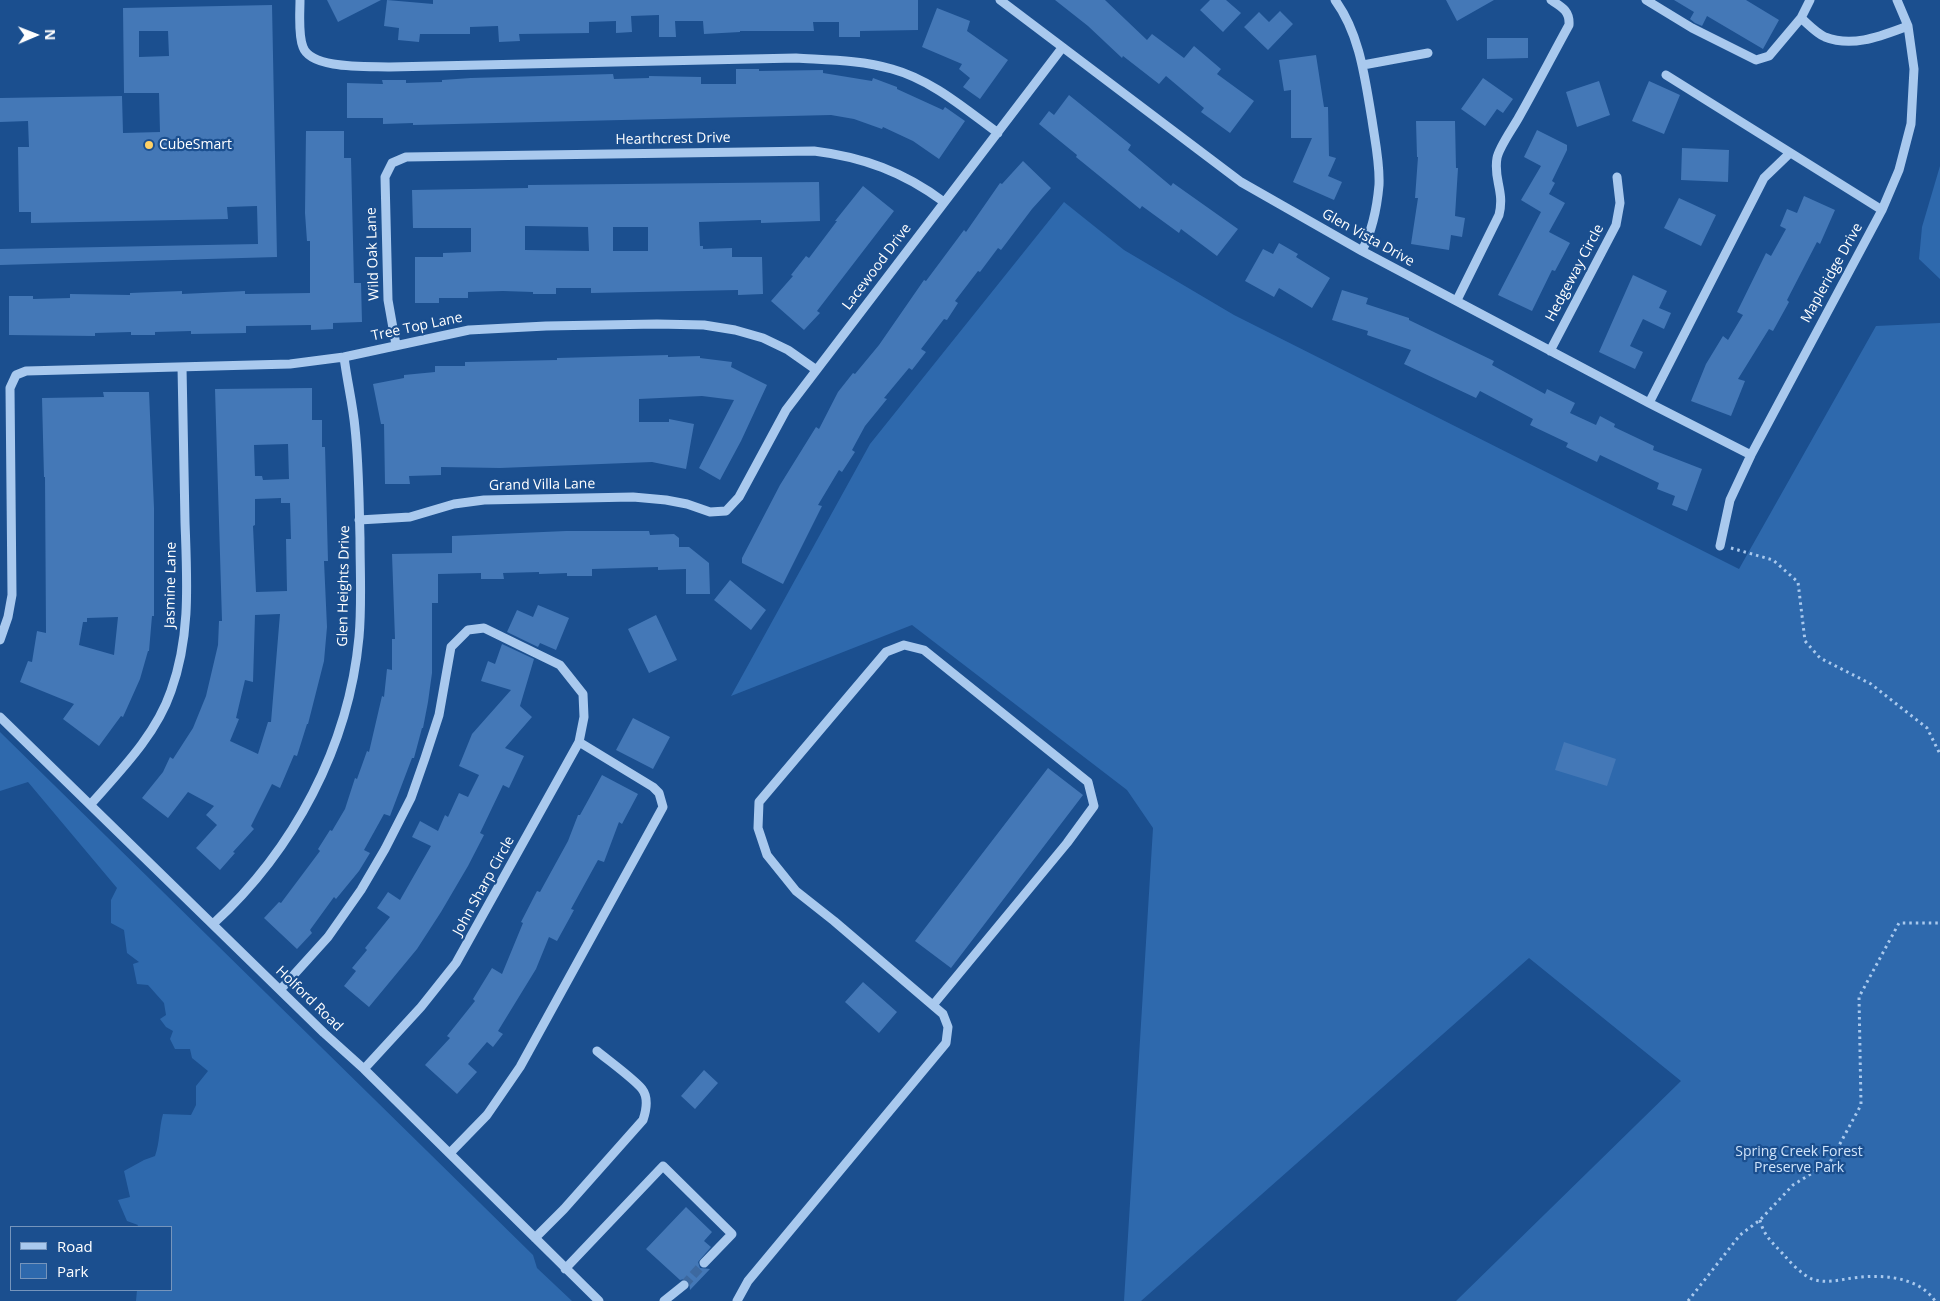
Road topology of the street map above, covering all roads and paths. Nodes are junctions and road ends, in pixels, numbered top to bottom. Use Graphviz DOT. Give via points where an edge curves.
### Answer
graph roads {
  1 [pos="300,0"];
  2 [pos="1000,0"];
  3 [pos="1335,0"];
  4 [pos="1550,0"];
  5 [pos="1646,0"];
  6 [pos="1810,0"];
  7 [pos="1898,0"];
  8 [pos="1801,18"];
  9 [pos="1908,26"];
  10 [pos="1062,48"];
  11 [pos="1428,54"];
  12 [pos="1362,65"];
  13 [pos="1666,75"];
  14 [pos="998,133"];
  15 [pos="1790,152"];
  16 [pos="392,163"];
  17 [pos="1617,177"];
  18 [pos="944,202"];
  19 [pos="1882,210"];
  20 [pos="1362,251"];
  21 [pos="1457,300"];
  22 [pos="396,345"];
  23 [pos="1550,351"];
  24 [pos="344,358"];
  25 [pos="182,366"];
  26 [pos="815,370"];
  27 [pos="1649,403"];
  28 [pos="1751,455"];
  29 [pos="726,512"];
  30 [pos="359,520"];
  31 [pos="1720,546"];
  32 [pos="0,640"];
  33 [pos="0,717"];
  34 [pos="579,742"];
  35 [pos="1940,754"];
  36 [pos="90,805"];
  37 [pos="1940,923"];
  38 [pos="213,924"];
  39 [pos="280,990"];
  40 [pos="933,1005"];
  41 [pos="598,1051"];
  42 [pos="364,1069"];
  43 [pos="450,1154"];
  44 [pos="1760,1220"];
  45 [pos="535,1238"];
  46 [pos="704,1263"];
  47 [pos="565,1269"];
  48 [pos="684,1285"];
  49 [pos="599,1301"];
  50 [pos="664,1301"];
  51 [pos="737,1301"];
  52 [pos="1688,1301"];
  53 [pos="1935,1301"];
  1 -- 14 [label="street" via="303,48 327,64 390,67 787,58 850,61 912,76 940,91"];
  2 -- 10 [label="street, Glen Vista Drive"];
  3 -- 12 [label="street" via="1351,29"];
  4 -- 21 [label="street" via="1566,10 1569,25 1497,156 1496,171 1502,192 1500,215"];
  5 -- 8 [label="street" via="1692,28 1756,60 1769,56"];
  6 -- 8 [label="street"];
  7 -- 9 [label="street, Mapleridge Drive"];
  8 -- 9 [label="street" via="1823,36 1843,42 1860,41"];
  9 -- 19 [label="street, Mapleridge Drive" via="1914,69 1911,124 1899,170"];
  10 -- 14 [label="street, Lacewood Drive"];
  10 -- 20 [label="street, Glen Vista Drive" via="1241,182"];
  11 -- 12 [label="street"];
  12 -- 20 [label="street" via="1379,186 1372,229"];
  13 -- 15 [label="street"];
  14 -- 18 [label="street, Lacewood Drive"];
  15 -- 19 [label="street"];
  15 -- 27 [label="street" via="1764,178"];
  16 -- 18 [label="street, Hearthcrest Drive" via="406,157 814,151 844,154 868,161 911,180"];
  16 -- 22 [label="street, Wild Oak Lane" via="385,177 386,278"];
  17 -- 23 [label="street, Hedgeway Circle" via="1620,203 1616,225"];
  18 -- 26 [label="street, Lacewood Drive"];
  19 -- 28 [label="street, Mapleridge Drive"];
  20 -- 21 [label="street, Glen Vista Drive"];
  21 -- 23 [label="street, Glen Vista Drive"];
  22 -- 24 [label="street, Tree Top Lane"];
  22 -- 26 [label="street, Tree Top Lane" via="469,330 704,325 763,338 788,350"];
  23 -- 27 [label="street, Glen Vista Drive"];
  24 -- 25 [label="street, Tree Top Lane" via="290,364"];
  24 -- 30 [label="street, Glen Heights Drive" via="355,428"];
  25 -- 32 [label="street, Tree Top Lane" via="26,371 16,374 10,388 12,595"];
  25 -- 36 [label="street, Jasmine Lane" via="188,604 184,648 171,692 151,730"];
  26 -- 29 [label="street, Lacewood Drive" via="786,410 739,496"];
  27 -- 28 [label="street, Glen Vista Drive"];
  28 -- 31 [label="street, Mapleridge Drive" via="1730,500"];
  29 -- 30 [label="street, Grand Villa Lane" via="710,512 666,500 633,498 484,500 410,516"];
  30 -- 38 [label="street, Glen Heights Drive" via="359,636 347,704 333,747 315,790 291,833 259,876"];
  31 -- 35 [label="path" via="1773,560 1798,582 1805,641 1820,658 1872,684 1927,728"];
  33 -- 36 [label="street, Holford Road"];
  34 -- 39 [label="street, John Sharp Circle" via="584,717 583,694 560,665 484,628 468,630 450,647 439,715 411,798 385,849 328,937"];
  34 -- 42 [label="street, John Sharp Circle" via="456,964"];
  34 -- 43 [label="street" via="653,787 659,792 663,806 520,1067 487,1115"];
  36 -- 38 [label="street, Holford Road"];
  37 -- 44 [label="path" via="1899,923 1859,997 1861,1105 1830,1162 1794,1185"];
  38 -- 39 [label="street, Holford Road"];
  39 -- 42 [label="street, Holford Road"];
  40 -- 40 [label="street" via="796,891 767,855 758,828 759,802 886,652 904,645 924,650 1088,782 1094,806"];
  40 -- 51 [label="street" via="943,1014 948,1027 946,1043 748,1281"];
  41 -- 45 [label="street" via="642,1090 646,1105 643,1120"];
  42 -- 43 [label="street, Holford Road"];
  43 -- 45 [label="street, Holford Road"];
  44 -- 52 [label="path" via="1740,1235"];
  44 -- 53 [label="path" via="1763,1232 1794,1266 1811,1278 1833,1282 1872,1276 1898,1278 1912,1283"];
  45 -- 47 [label="street, Holford Road"];
  46 -- 47 [label="street" via="732,1234 663,1166"];
  47 -- 49 [label="street, Holford Road"];
  48 -- 50 [label="street"];
}
